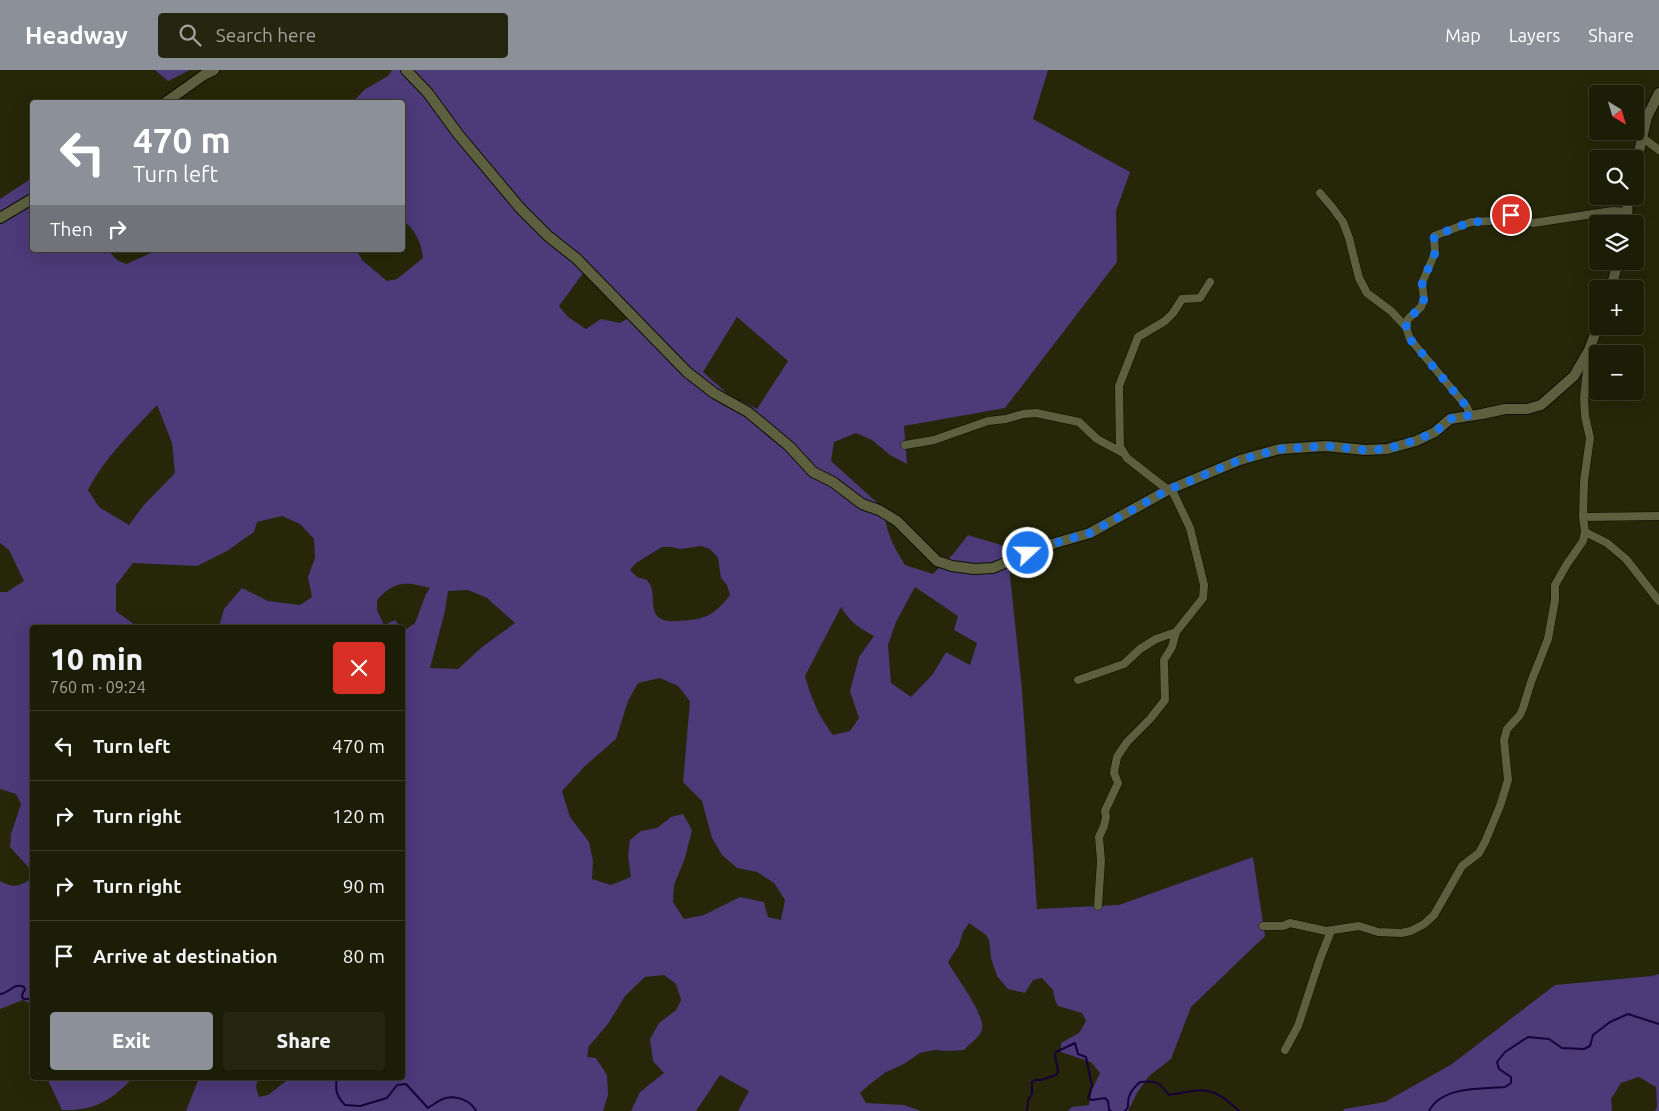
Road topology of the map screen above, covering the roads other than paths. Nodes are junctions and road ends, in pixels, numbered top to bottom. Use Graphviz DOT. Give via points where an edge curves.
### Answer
graph roads {
  1 [pos="214,70"];
  2 [pos="406,70"];
  3 [pos="1659,92"];
  4 [pos="169,100"];
  5 [pos="1644,130"];
  6 [pos="1644,139"];
  7 [pos="1659,150"];
  8 [pos="1320,193"];
  9 [pos="30,201"];
  10 [pos="1628,205"];
  11 [pos="1628,212"];
  12 [pos="1628,215"];
  13 [pos="0,218"];
  14 [pos="1210,282"];
  15 [pos="1406,327"];
  16 [pos="1589,350"];
  17 [pos="1470,415"];
  18 [pos="905,445"];
  19 [pos="1124,454"];
  20 [pos="1170,489"];
  21 [pos="1659,516"];
  22 [pos="1582,517"];
  23 [pos="1585,532"];
  24 [pos="1659,601"];
  25 [pos="1176,632"];
  26 [pos="1078,680"];
  27 [pos="1098,906"];
  28 [pos="1263,926"];
  29 [pos="1332,930"];
  30 [pos="1284,1050"];
  1 -- 4 [label="street"];
  2 -- 20 [label="street" via="520,208 577,259 687,372 714,393 748,412 789,446 813,472 897,522 937,561 974,570 993,568 1045,546 1090,533"];
  3 -- 5 [label="street"];
  6 -- 7 [label="street"];
  8 -- 15 [label="street" via="1343,222 1366,293"];
  9 -- 13 [label="street"];
  10 -- 11 [label="street"];
  11 -- 12 [label="street"];
  11 -- 15 [label="street" via="1604,212 1533,223 1511,215 1471,222 1434,236 1435,253 1422,283 1424,299 1421,307 1408,319"];
  14 -- 19 [label="street" via="1200,298 1182,299 1165,321 1138,337 1119,386 1120,447"];
  15 -- 17 [label="street" via="1410,339 1467,407"];
  16 -- 17 [label="street" via="1574,376 1541,405"];
  16 -- 22 [label="street" via="1584,398 1590,438"];
  17 -- 20 [label="street" via="1450,419 1435,432 1387,449 1326,446 1280,449 1240,460"];
  18 -- 19 [label="street" via="934,440 988,421 1036,413 1079,422 1097,439"];
  19 -- 20 [label="street"];
  20 -- 25 [label="street" via="1190,528 1204,585 1203,598"];
  21 -- 22 [label="street"];
  22 -- 23 [label="street"];
  23 -- 24 [label="street" via="1607,543 1626,559"];
  23 -- 29 [label="street" via="1584,541 1555,585 1548,639 1520,715 1507,729 1504,740 1508,780 1479,853 1462,866 1434,914 1411,931 1378,932 1359,926"];
  25 -- 26 [label="street" via="1140,649 1124,664"];
  25 -- 27 [label="street" via="1164,660 1165,700 1117,757 1114,773 1118,783 1105,811 1099,837"];
  28 -- 29 [label="street" via="1290,923"];
  29 -- 30 [label="street" via="1298,1026"];
}
